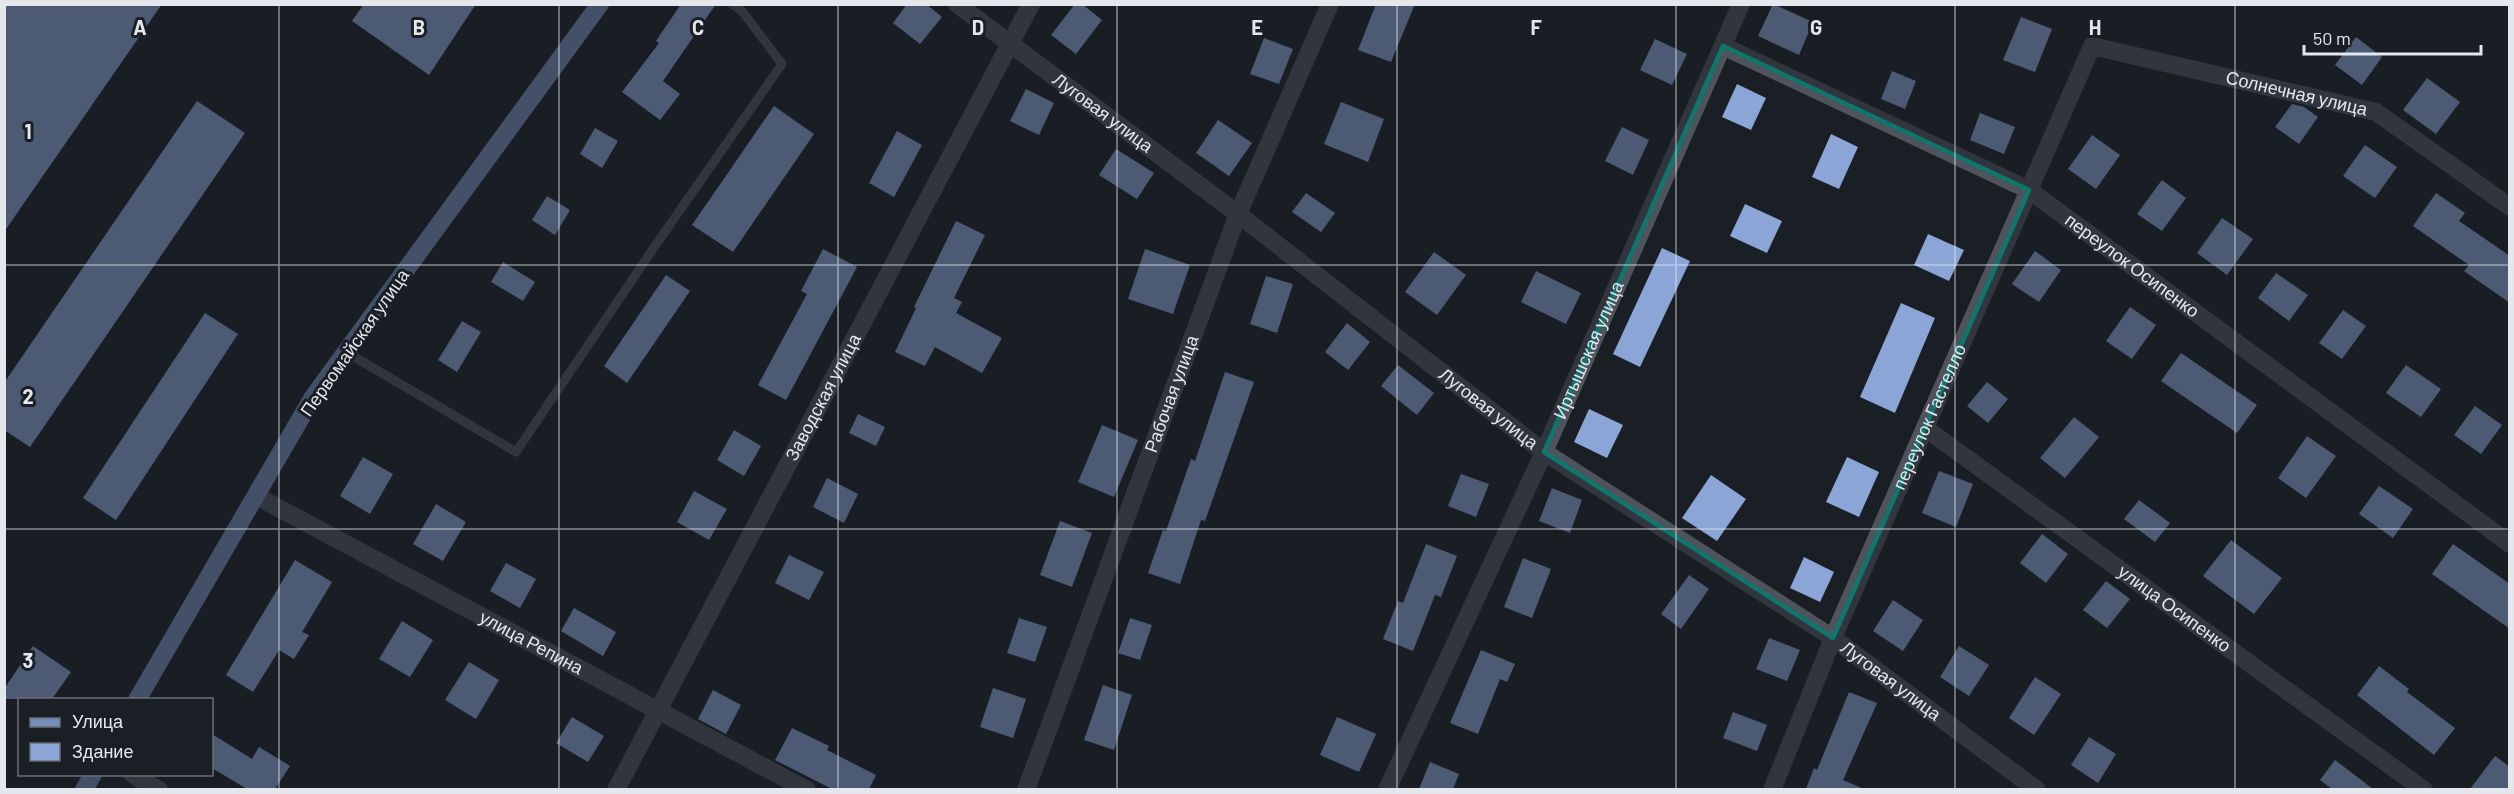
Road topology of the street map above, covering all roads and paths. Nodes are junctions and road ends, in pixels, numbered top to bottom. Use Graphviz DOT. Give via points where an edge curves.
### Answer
graph roads {
  1 [pos="600,4"];
  2 [pos="732,4"];
  3 [pos="957,4"];
  4 [pos="1031,4"];
  5 [pos="1330,4"];
  6 [pos="1741,4"];
  7 [pos="1010,43"];
  8 [pos="1723,46"];
  9 [pos="2092,46"];
  10 [pos="2029,190"];
  11 [pos="2510,207"];
  12 [pos="1238,214"];
  13 [pos="346,352"];
  14 [pos="1924,428"];
  15 [pos="1544,452"];
  16 [pos="255,496"];
  17 [pos="2510,544"];
  18 [pos="1833,638"];
  19 [pos="138,698"];
  20 [pos="658,710"];
  21 [pos="92,776"];
  22 [pos="136,776"];
  23 [pos="84,789"];
  24 [pos="159,789"];
  25 [pos="616,789"];
  26 [pos="807,789"];
  27 [pos="1026,789"];
  28 [pos="1387,789"];
  29 [pos="1772,789"];
  30 [pos="2037,789"];
  31 [pos="2424,789"];
  1 -- 13 [label="main road, Первомайская улица"];
  2 -- 13 [label="lane" via="742,11 782,64 516,452"];
  3 -- 7 [label="street, Луговая улица"];
  4 -- 7 [label="street, Заводская улица"];
  5 -- 12 [label="street, Рабочая улица"];
  6 -- 8 [label="street, Иртышская улица"];
  7 -- 12 [label="street, Луговая улица"];
  7 -- 20 [label="street, Заводская улица"];
  8 -- 10 [label="street, переулок Осипенко"];
  8 -- 15 [label="street, Иртышская улица"];
  9 -- 10 [label="street, переулок Гастелло"];
  9 -- 11 [label="street, Солнечная улица" via="2376,112"];
  10 -- 14 [label="street, переулок Гастелло"];
  10 -- 17 [label="street, переулок Осипенко"];
  12 -- 15 [label="street, Луговая улица"];
  12 -- 27 [label="street, Рабочая улица"];
  13 -- 16 [label="main road, Первомайская улица" via="313,398"];
  14 -- 18 [label="street, переулок Гастелло"];
  14 -- 31 [label="street, улица Осипенко"];
  15 -- 18 [label="street, Луговая улица"];
  15 -- 28 [label="street, Иртышская улица"];
  16 -- 19 [label="main road, Первомайская улица"];
  16 -- 20 [label="street, улица Репина"];
  18 -- 29 [label="street, переулок Гастелло"];
  18 -- 30 [label="street, Луговая улица"];
  20 -- 25 [label="street, Заводская улица"];
  20 -- 26 [label="street, улица Репина"];
  21 -- 23 [label="main road"];
  22 -- 24 [label="street"];
}
